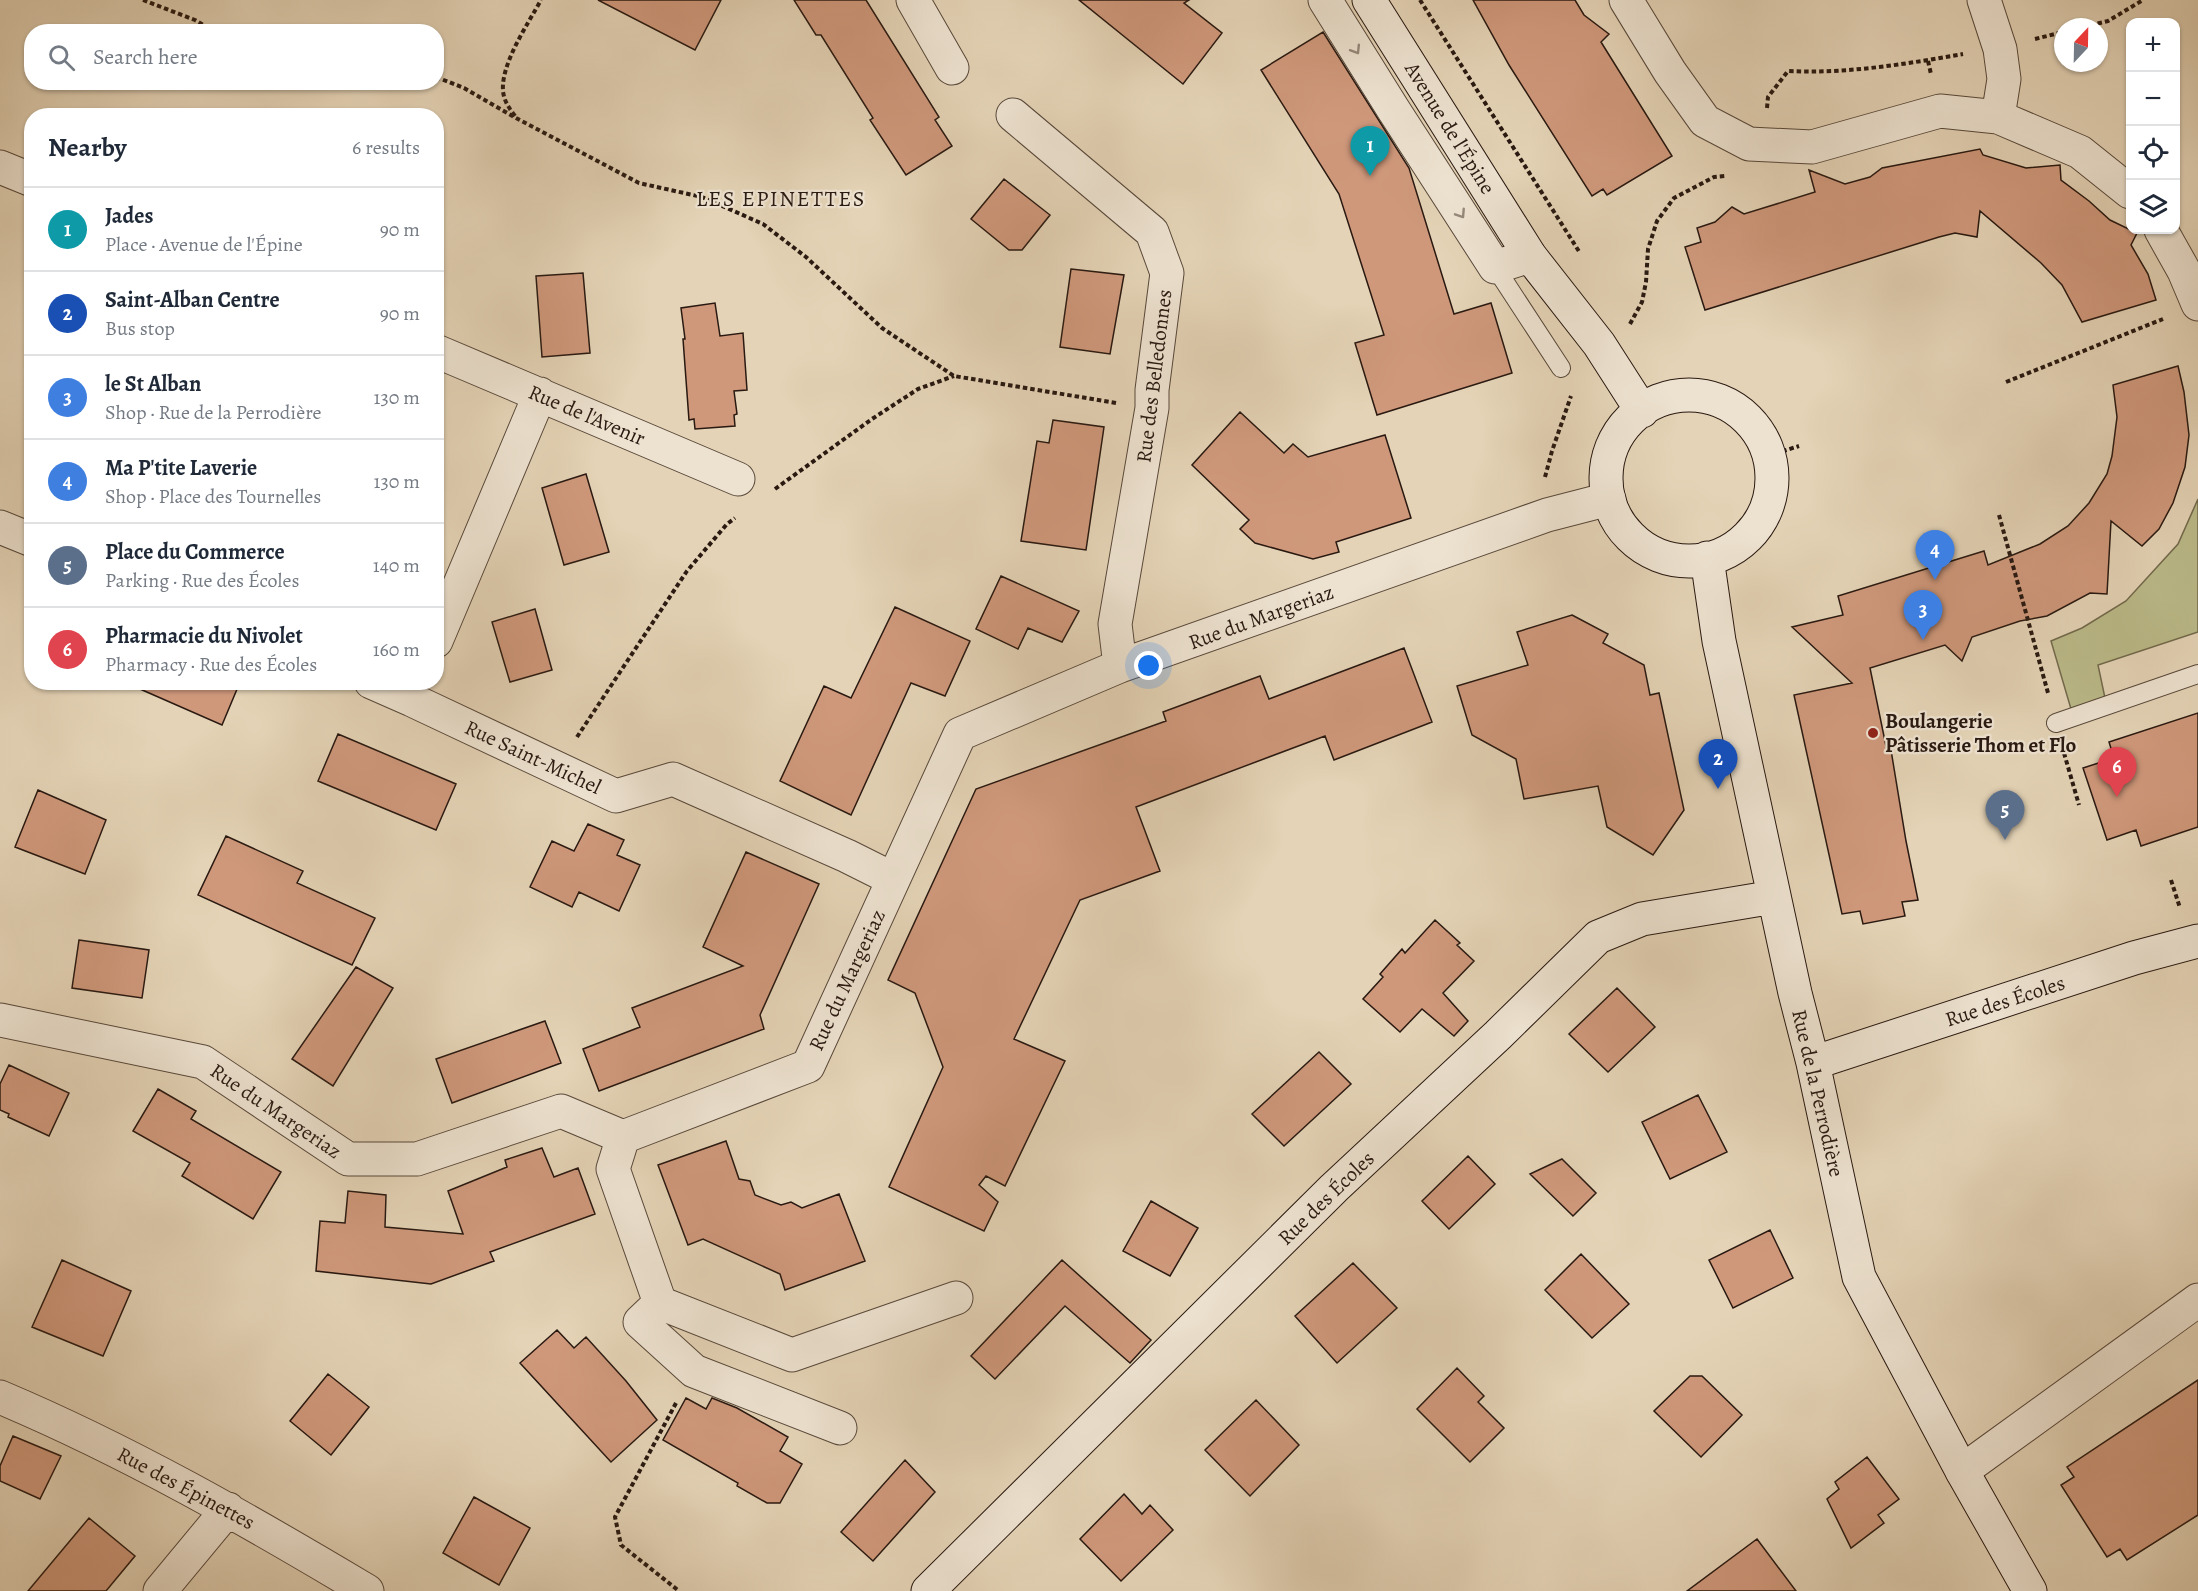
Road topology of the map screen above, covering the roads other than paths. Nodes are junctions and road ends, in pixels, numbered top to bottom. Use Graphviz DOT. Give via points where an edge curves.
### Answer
graph roads {
  1 [pos="913,0"];
  2 [pos="1325,0"];
  3 [pos="1370,0"];
  4 [pos="1626,0"];
  5 [pos="1984,0"];
  6 [pos="952,68"];
  7 [pos="1013,115"];
  8 [pos="1998,117"];
  9 [pos="0,167"];
  10 [pos="24,177"];
  11 [pos="2126,189"];
  12 [pos="2163,234"];
  13 [pos="1530,256"];
  14 [pos="1496,267"];
  15 [pos="2184,310"];
  16 [pos="444,354"];
  17 [pos="1561,368"];
  18 [pos="540,394"];
  19 [pos="1642,411"];
  20 [pos="738,479"];
  21 [pos="1609,499"];
  22 [pos="0,527"];
  23 [pos="24,537"];
  24 [pos="1707,558"];
  25 [pos="444,622"];
  26 [pos="1120,666"];
  27 [pos="2198,674"];
  28 [pos="415,691"];
  29 [pos="2056,723"];
  30 [pos="893,879"];
  31 [pos="1774,897"];
  32 [pos="2198,941"];
  33 [pos="0,1020"];
  34 [pos="1813,1063"];
  35 [pos="623,1137"];
  36 [pos="956,1298"];
  37 [pos="2198,1300"];
  38 [pos="660,1303"];
  39 [pos="0,1397"];
  40 [pos="840,1428"];
  41 [pos="1962,1470"];
  42 [pos="228,1509"];
  43 [pos="160,1591"];
  44 [pos="367,1591"];
  45 [pos="928,1591"];
  46 [pos="2030,1591"];
  1 -- 6 [label="street"];
  2 -- 14 [label="street, Avenue de l'Épine, one-way"];
  3 -- 13 [label="street, Avenue de l'Épine"];
  4 -- 8 [label="street" via="1705,121 1749,144 1812,147 1940,111"];
  5 -- 8 [label="street" via="2000,49 2004,79"];
  7 -- 26 [label="street, Rue des Belledonnes" via="1152,232 1167,273 1152,408 1115,624"];
  8 -- 11 [label="street" via="2080,152"];
  9 -- 10 [label="street"];
  12 -- 15 [label="street" via="2184,271"];
  13 -- 14 [label="street"];
  13 -- 19 [label="street, Avenue de l'Épine" via="1599,344"];
  14 -- 17 [label="lane, Avenue de l'Épine"];
  16 -- 18 [label="street, Rue de l'Avenir"];
  18 -- 20 [label="street, Rue de l'Avenir"];
  18 -- 25 [label="street"];
  19 -- 21 [label="street" via="1629,420 1613,443 1606,471"];
  19 -- 24 [label="street" via="1674,397 1700,396 1727,404 1749,421 1765,444 1772,471 1770,499 1759,525 1739,545"];
  21 -- 24 [label="street" via="1620,525 1637,543 1659,556 1687,561"];
  21 -- 26 [label="street, Rue du Margeriaz" via="1547,515"];
  22 -- 23 [label="street"];
  24 -- 31 [label="street, Rue de la Perrodière" via="1719,641"];
  26 -- 30 [label="street, Rue du Margeriaz" via="960,734"];
  27 -- 29 [label="lane"];
  28 -- 30 [label="street, Rue Saint-Michel" via="616,796 674,779"];
  30 -- 35 [label="street, Rue du Margeriaz" via="808,1066"];
  31 -- 34 [label="street, Rue de la Perrodière"];
  31 -- 45 [label="street, Rue des Écoles" via="1642,919 1598,937 1334,1188"];
  32 -- 34 [label="street, Rue des Écoles" via="2134,958"];
  33 -- 35 [label="street, Rue du Margeriaz" via="203,1062 348,1159 417,1159 561,1111"];
  34 -- 41 [label="street, Rue de la Perrodière" via="1859,1277"];
  35 -- 38 [label="street" via="613,1169"];
  36 -- 38 [label="street" via="792,1355"];
  37 -- 41 [label="street"];
  38 -- 40 [label="street" via="640,1322 694,1371"];
  39 -- 42 [label="street, Rue des Épinettes" via="69,1426"];
  41 -- 46 [label="street, Rue de la Perrodière"];
  42 -- 43 [label="street"];
  42 -- 44 [label="street, Rue des Épinettes"];
}
